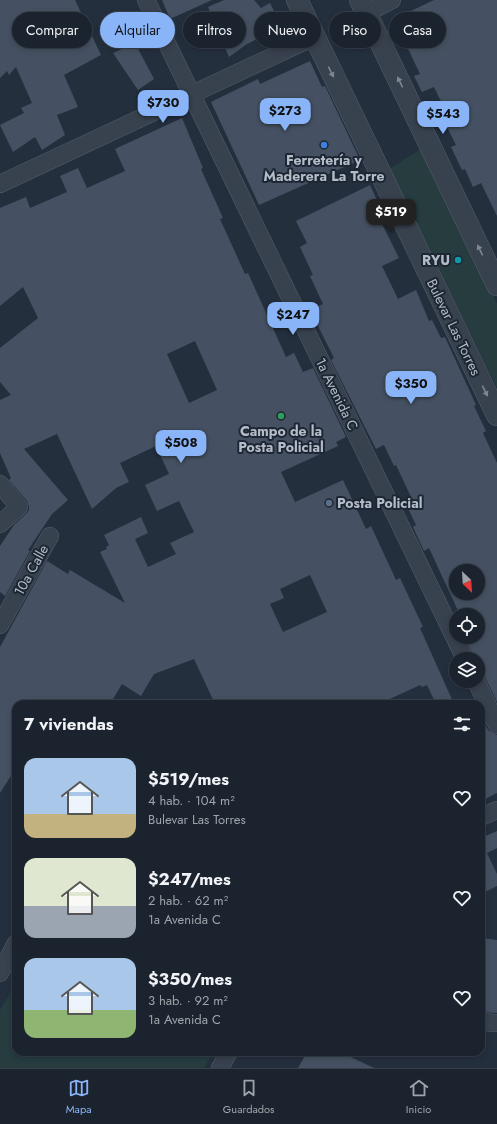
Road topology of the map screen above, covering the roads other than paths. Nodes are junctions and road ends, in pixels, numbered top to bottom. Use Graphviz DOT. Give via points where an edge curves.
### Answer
graph roads {
  1 [pos="146,0"];
  2 [pos="297,0"];
  3 [pos="392,0"];
  4 [pos="363,7"];
  5 [pos="303,12"];
  6 [pos="291,48"];
  7 [pos="319,48"];
  8 [pos="192,95"];
  9 [pos="0,184"];
  10 [pos="497,285"];
  11 [pos="497,415"];
  12 [pos="0,484"];
  13 [pos="0,524"];
  14 [pos="50,536"];
  15 [pos="0,625"];
  16 [pos="462,652"];
  17 [pos="479,688"];
  18 [pos="497,724"];
  19 [pos="497,810"];
  20 [pos="485,815"];
  21 [pos="12,950"];
  22 [pos="0,973"];
  23 [pos="485,1022"];
  24 [pos="497,1023"];
  25 [pos="227,1056"];
  26 [pos="220,1068"];
  1 -- 8 [label="street, 1a Avenida C"];
  2 -- 5 [label="street, Bulevar Las Torres"];
  3 -- 4 [label="street"];
  10 -- 4 [label="street, one-way"];
  6 -- 8 [label="street"];
  7 -- 11 [label="street, Bulevar Las Torres, one-way"];
  8 -- 9 [label="street"];
  8 -- 16 [label="street, 1a Avenida C"];
  12 -- 13 [label="street" via="19,507"];
  14 -- 15 [label="street, 10a Calle"];
  17 -- 18 [label="street"];
  19 -- 20 [label="street"];
  21 -- 22 [label="street"];
  23 -- 24 [label="street"];
  25 -- 26 [label="street"];
}
